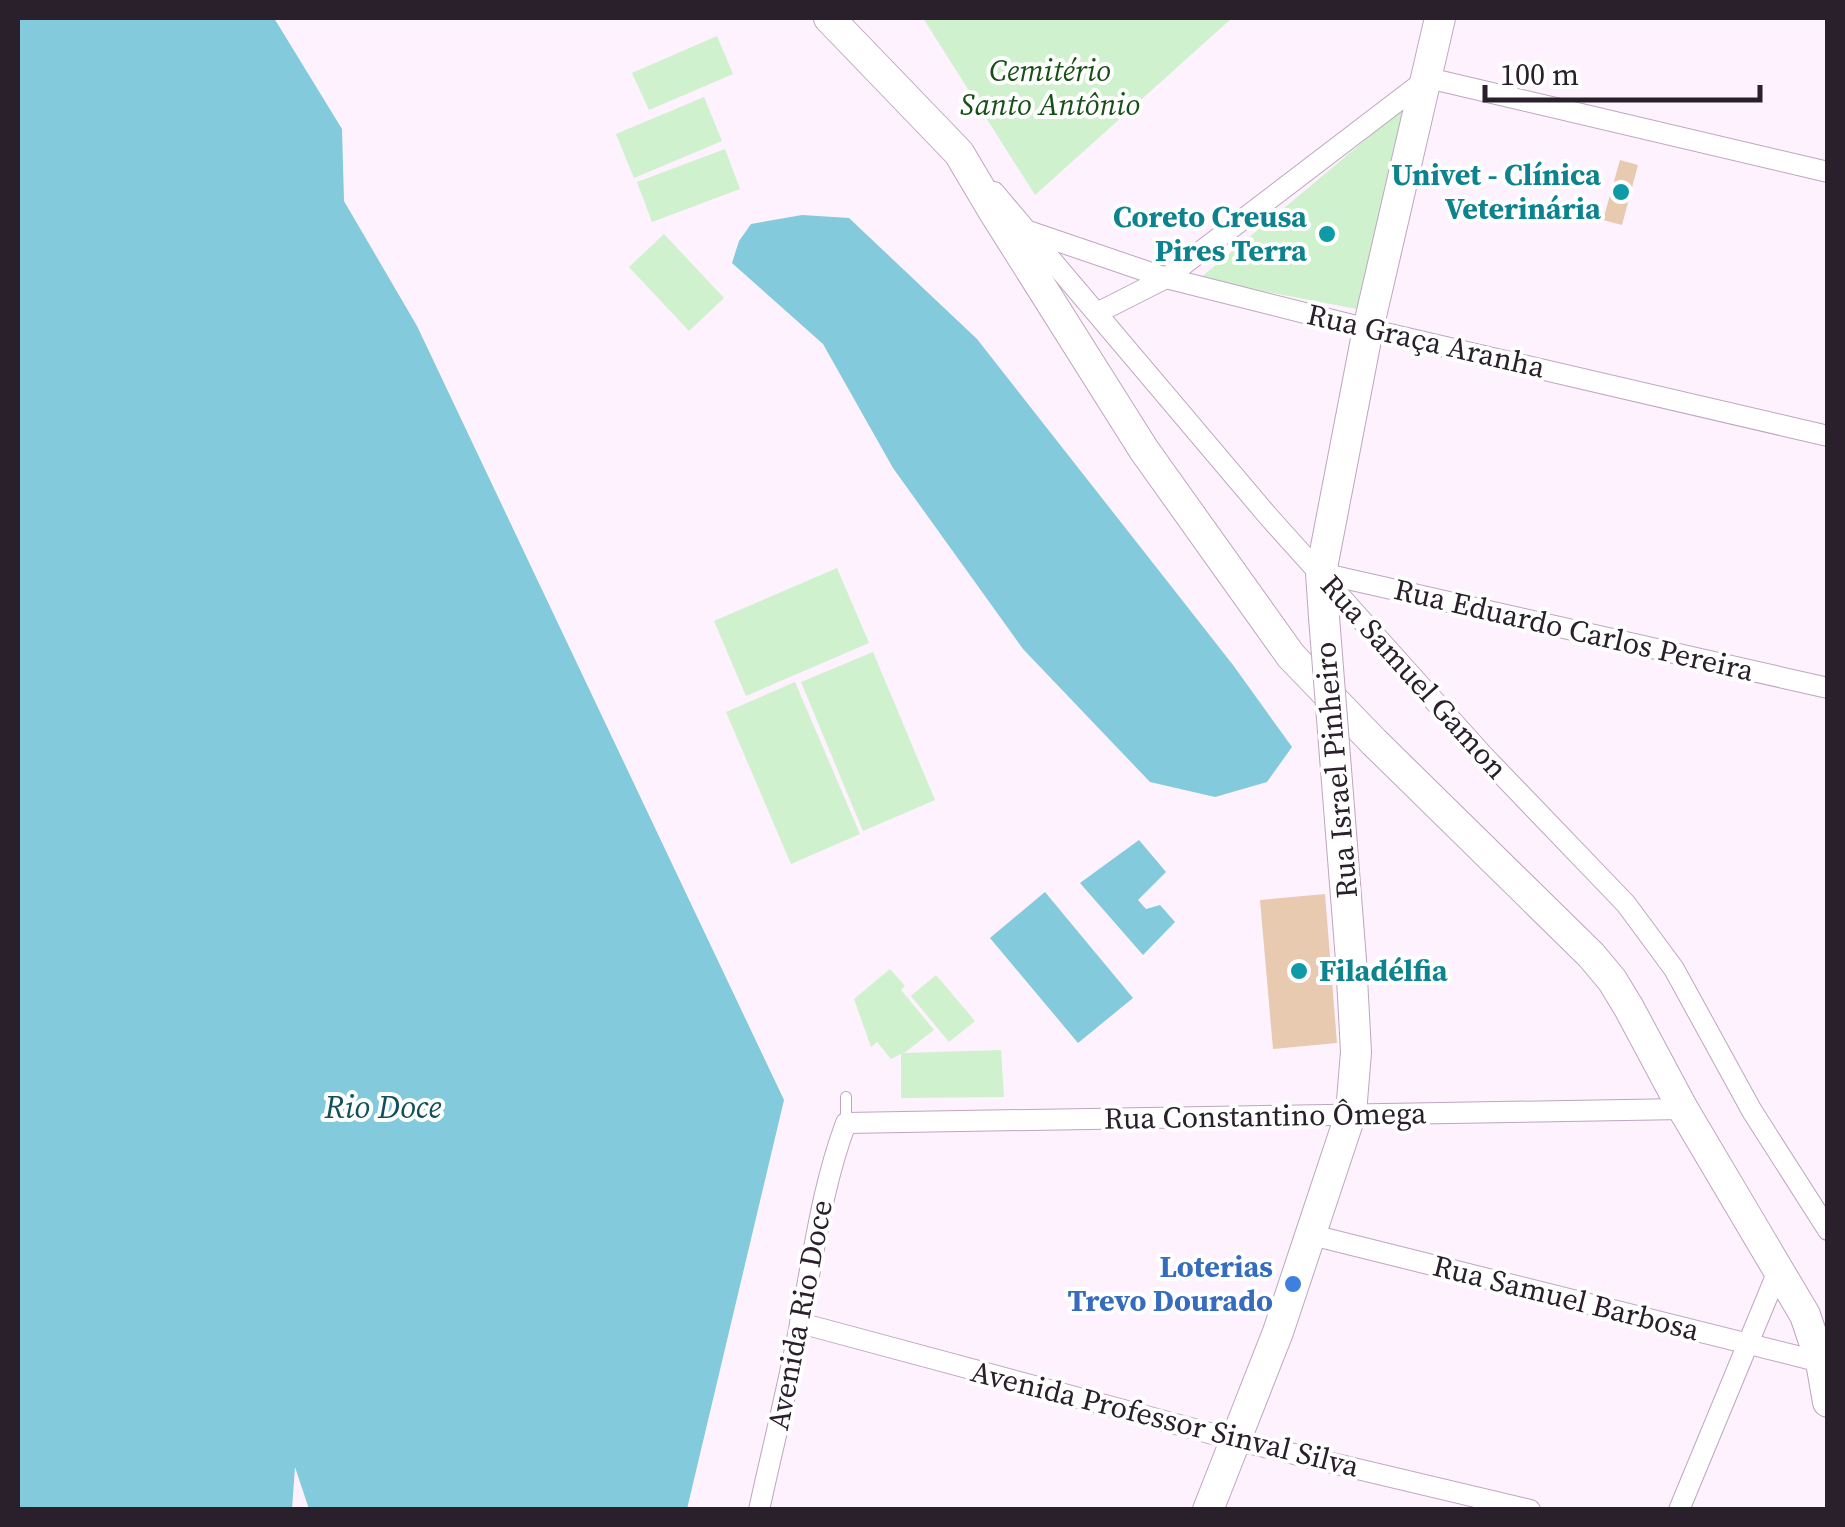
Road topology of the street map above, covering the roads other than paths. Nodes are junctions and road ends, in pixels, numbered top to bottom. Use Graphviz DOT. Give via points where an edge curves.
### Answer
graph roads {
  1 [pos="829,18"];
  2 [pos="1440,18"];
  3 [pos="1428,78"];
  4 [pos="960,152"];
  5 [pos="1828,172"];
  6 [pos="1028,231"];
  7 [pos="1166,278"];
  8 [pos="1097,313"];
  9 [pos="1368,329"];
  10 [pos="1828,436"];
  11 [pos="1321,573"];
  12 [pos="1828,688"];
  13 [pos="846,1097"];
  14 [pos="1683,1110"];
  15 [pos="1351,1113"];
  16 [pos="846,1123"];
  17 [pos="1828,1230"];
  18 [pos="1312,1235"];
  19 [pos="1778,1270"];
  20 [pos="800,1323"];
  21 [pos="1748,1344"];
  22 [pos="1820,1362"];
  23 [pos="1828,1402"];
  24 [pos="1235,1440"];
  25 [pos="759,1510"];
  26 [pos="1208,1510"];
  27 [pos="1530,1510"];
  28 [pos="1679,1510"];
  1 -- 4 [label="street"];
  2 -- 3 [label="street, Rua Israel Pinheiro"];
  3 -- 5 [label="street"];
  3 -- 7 [label="street"];
  3 -- 9 [label="street, Rua Israel Pinheiro"];
  4 -- 6 [label="street, Rua Samuel Gamon"];
  4 -- 14 [label="street" via="1144,450 1292,656 1591,955 1629,1008"];
  6 -- 7 [label="street, Rua Graça Aranha"];
  6 -- 8 [label="street, Rua Samuel Gamon"];
  7 -- 8 [label="street"];
  7 -- 9 [label="street, Rua Graça Aranha"];
  8 -- 11 [label="street, Rua Samuel Gamon"];
  9 -- 10 [label="street, Rua Graça Aranha"];
  9 -- 11 [label="street, Rua Israel Pinheiro"];
  11 -- 12 [label="street, Rua Eduardo Carlos Pereira"];
  11 -- 15 [label="street, Rua Israel Pinheiro, bridge" via="1352,960"];
  11 -- 17 [label="street, Rua Samuel Gamon" via="1626,904 1674,969"];
  13 -- 16 [label="lane"];
  14 -- 15 [label="street, Rua Constantino Ômega"];
  14 -- 19 [label="street"];
  15 -- 16 [label="street, Rua Constantino Ômega"];
  15 -- 18 [label="street, Rua Israel Pinheiro"];
  16 -- 20 [label="street, Avenida Rio Doce" via="823,1196"];
  18 -- 21 [label="street, Rua Samuel Barbosa"];
  18 -- 24 [label="street, Rua Israel Pinheiro"];
  19 -- 21 [label="street"];
  19 -- 22 [label="street" via="1805,1314"];
  20 -- 24 [label="street, Avenida Professor Sinval Silva"];
  20 -- 25 [label="street, Avenida Rio Doce"];
  21 -- 22 [label="street, Rua Samuel Barbosa"];
  21 -- 28 [label="street"];
  22 -- 23 [label="street"];
  24 -- 26 [label="street, Rua Israel Pinheiro"];
  24 -- 27 [label="street, Avenida Professor Sinval Silva"];
}
